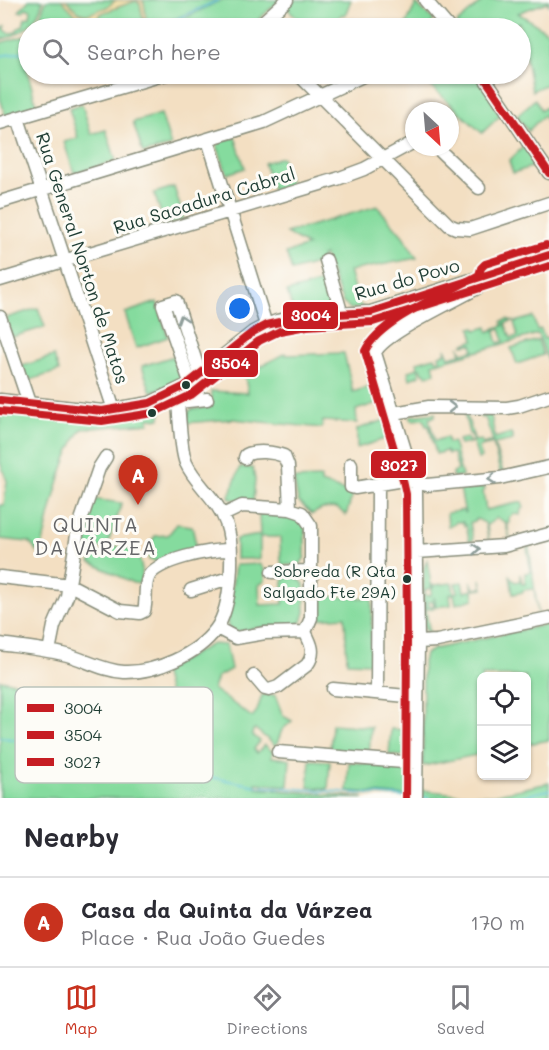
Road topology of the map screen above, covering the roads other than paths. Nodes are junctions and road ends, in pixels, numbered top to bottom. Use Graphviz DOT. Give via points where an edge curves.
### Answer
graph roads {
  1 [pos="287,0"];
  2 [pos="425,0"];
  3 [pos="267,18"];
  4 [pos="439,18"];
  5 [pos="132,84"];
  6 [pos="307,84"];
  7 [pos="348,84"];
  8 [pos="489,84"];
  9 [pos="321,97"];
  10 [pos="18,118"];
  11 [pos="0,123"];
  12 [pos="208,140"];
  13 [pos="405,147"];
  14 [pos="445,156"];
  15 [pos="383,159"];
  16 [pos="549,173"];
  17 [pos="478,188"];
  18 [pos="42,189"];
  19 [pos="0,202"];
  20 [pos="549,203"];
  21 [pos="230,211"];
  22 [pos="549,255"];
  23 [pos="326,260"];
  24 [pos="66,261"];
  25 [pos="490,273"];
  26 [pos="0,280"];
  27 [pos="342,315"];
  28 [pos="0,317"];
  29 [pos="266,325"];
  30 [pos="200,374"];
  31 [pos="190,382"];
  32 [pos="178,396"];
  33 [pos="549,396"];
  34 [pos="207,399"];
  35 [pos="0,400"];
  36 [pos="29,403"];
  37 [pos="114,410"];
  38 [pos="394,413"];
  39 [pos="106,457"];
  40 [pos="245,458"];
  41 [pos="351,464"];
  42 [pos="549,467"];
  43 [pos="414,483"];
  44 [pos="378,485"];
  45 [pos="290,509"];
  46 [pos="223,514"];
  47 [pos="549,534"];
  48 [pos="230,550"];
  49 [pos="417,552"];
  50 [pos="311,571"];
  51 [pos="272,572"];
  52 [pos="0,577"];
  53 [pos="229,578"];
  54 [pos="70,585"];
  55 [pos="191,590"];
  56 [pos="549,618"];
  57 [pos="217,628"];
  58 [pos="305,632"];
  59 [pos="418,642"];
  60 [pos="0,644"];
  61 [pos="49,651"];
  62 [pos="254,676"];
  63 [pos="333,689"];
  64 [pos="377,693"];
  65 [pos="417,697"];
  66 [pos="278,752"];
  67 [pos="416,763"];
  68 [pos="416,798"];
  1 -- 3 [label="street"];
  2 -- 4 [label="street"];
  5 -- 10 [label="street"];
  6 -- 9 [label="street"];
  7 -- 9 [label="street"];
  8 -- 16 [label="street"];
  9 -- 12 [label="street" via="264,123"];
  9 -- 15 [label="street"];
  10 -- 11 [label="street"];
  10 -- 18 [label="street, Rua General Norton de Matos"];
  12 -- 18 [label="street"];
  12 -- 21 [label="street"];
  13 -- 15 [label="street, Rua Sacadura Cabral"];
  14 -- 17 [label="street"];
  15 -- 20 [label="street" via="456,228 484,226"];
  15 -- 21 [label="street, Rua Sacadura Cabral" via="351,174"];
  18 -- 19 [label="street"];
  18 -- 24 [label="street, Rua General Norton de Matos"];
  21 -- 24 [label="street, Rua Sacadura Cabral"];
  21 -- 29 [label="street"];
  22 -- 25 [label="street, Rua do Povo"];
  23 -- 27 [label="street"];
  24 -- 26 [label="street, Rua Sacadura Cabral"];
  24 -- 37 [label="street, Rua General Norton de Matos"];
  25 -- 27 [label="street, Rua do Povo" via="371,312"];
  25 -- 38 [label="street" via="488,282 376,348 375,358"];
  27 -- 29 [label="street, Rua do Povo" via="291,318"];
  28 -- 36 [label="street"];
  29 -- 30 [label="street, Rua do Povo"];
  30 -- 31 [label="street, Rua do Povo"];
  30 -- 31 [label="street, one-way" via="176,301 163,305"];
  31 -- 32 [label="street, Rua do Povo"];
  32 -- 34 [label="street"];
  32 -- 37 [label="street, Rua do Povo"];
  32 -- 46 [label="street" via="184,460"];
  38 -- 33 [label="street, one-way" via="429,407 507,408"];
  35 -- 36 [label="street, Rua do Povo"];
  36 -- 37 [label="street, Rua do Povo"];
  38 -- 43 [label="street"];
  39 -- 54 [label="street" via="78,529"];
  40 -- 45 [label="street" via="254,452 284,456"];
  41 -- 44 [label="street" via="351,487"];
  42 -- 43 [label="street, one-way" via="500,478"];
  43 -- 44 [label="street" via="403,480"];
  43 -- 49 [label="street"];
  44 -- 64 [label="street"];
  45 -- 46 [label="street" via="242,506"];
  45 -- 50 [label="street" via="299,510 310,522"];
  46 -- 48 [label="street"];
  49 -- 47 [label="street, one-way" via="504,546"];
  48 -- 53 [label="street"];
  48 -- 54 [label="street" via="204,552 157,568 148,576 146,605 140,613 120,611"];
  49 -- 59 [label="street"];
  50 -- 51 [label="street"];
  50 -- 58 [label="street" via="311,618"];
  52 -- 54 [label="street"];
  53 -- 55 [label="street"];
  53 -- 57 [label="street"];
  54 -- 61 [label="street"];
  56 -- 59 [label="street"];
  57 -- 58 [label="street" via="236,638"];
  57 -- 61 [label="street" via="181,656 138,671 108,669"];
  58 -- 62 [label="street" via="313,650 307,665 274,689 265,689"];
  59 -- 65 [label="street"];
  60 -- 61 [label="street"];
  63 -- 64 [label="street"];
  64 -- 65 [label="street"];
  65 -- 67 [label="street"];
  66 -- 67 [label="street"];
  67 -- 68 [label="street"];
}
